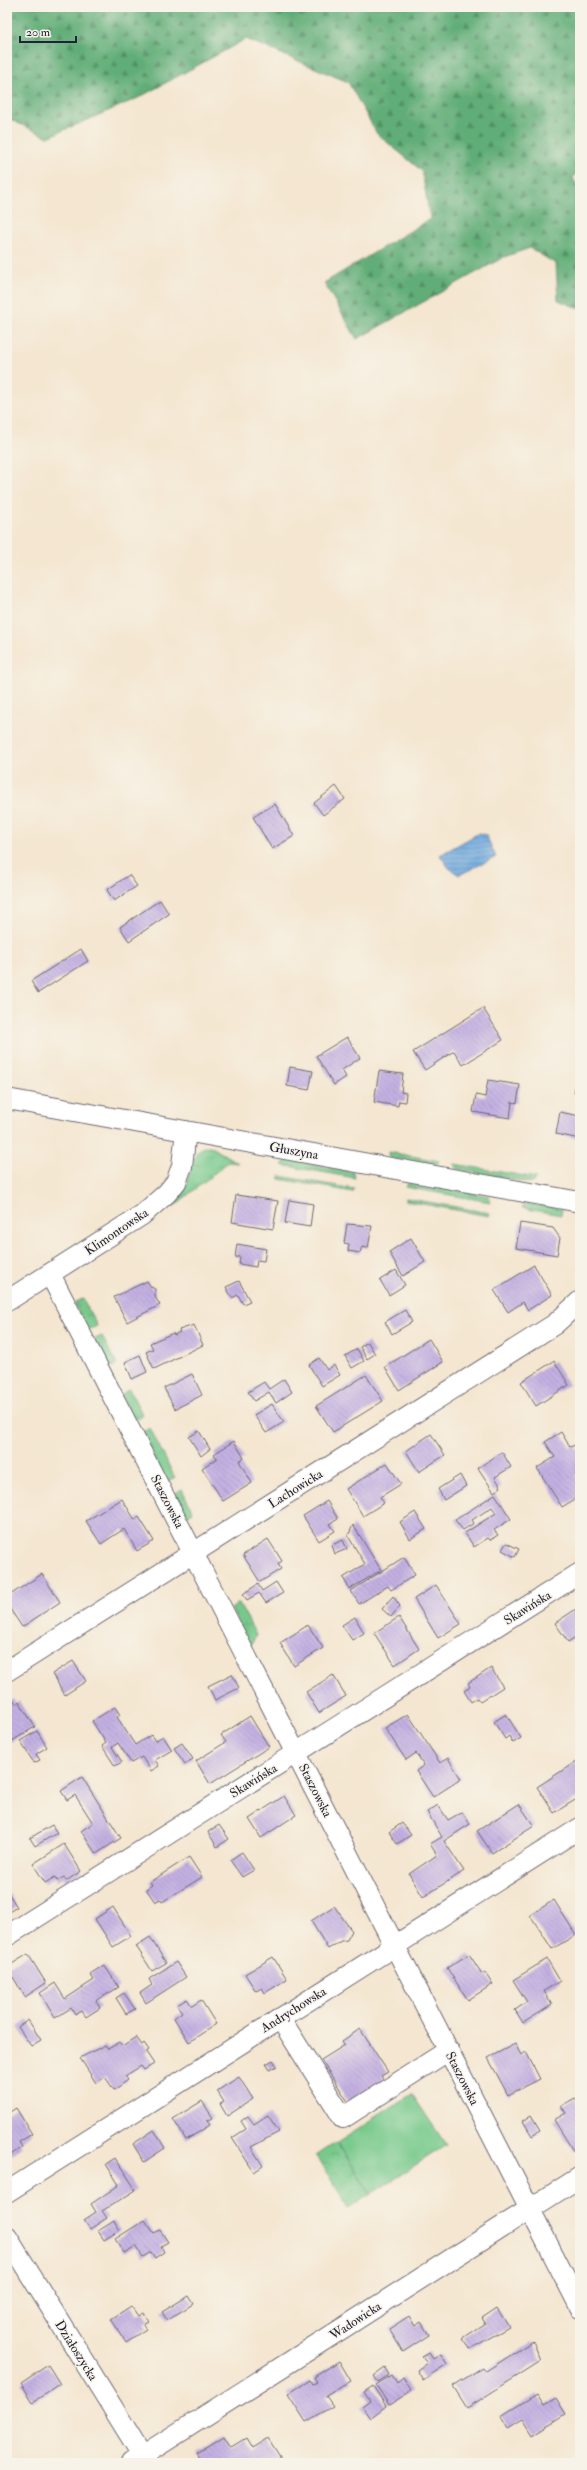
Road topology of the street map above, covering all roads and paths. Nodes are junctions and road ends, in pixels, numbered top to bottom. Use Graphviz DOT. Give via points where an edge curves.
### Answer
graph roads {
  1 [pos="7,1099"];
  2 [pos="186,1131"];
  3 [pos="580,1202"];
  4 [pos="50,1274"];
  5 [pos="7,1301"];
  6 [pos="580,1301"];
  7 [pos="194,1552"];
  8 [pos="580,1573"];
  9 [pos="7,1671"];
  10 [pos="296,1753"];
  11 [pos="580,1828"];
  12 [pos="7,1936"];
  13 [pos="395,1945"];
  14 [pos="280,2018"];
  15 [pos="448,2050"];
  16 [pos="580,2177"];
  17 [pos="7,2192"];
  18 [pos="529,2208"];
  19 [pos="7,2237"];
  20 [pos="580,2307"];
  21 [pos="140,2460"];
  1 -- 2 [label="street, Głuszyna"];
  2 -- 3 [label="street, Głuszyna"];
  2 -- 4 [label="street, Klimontowska" via="182,1166 176,1182 167,1193 142,1215"];
  4 -- 5 [label="street, Klimontowska"];
  4 -- 7 [label="street, Staszowska"];
  6 -- 7 [label="street, Lachowicka" via="555,1324"];
  7 -- 9 [label="street, Lachowicka"];
  7 -- 10 [label="street, Staszowska"];
  8 -- 10 [label="street, Skawińska"];
  10 -- 12 [label="street, Skawińska"];
  10 -- 13 [label="street, Staszowska"];
  11 -- 13 [label="street, Andrychowska"];
  13 -- 14 [label="street, Andrychowska"];
  13 -- 15 [label="street, Staszowska"];
  14 -- 15 [label="street" via="343,2118"];
  14 -- 17 [label="street, Andrychowska"];
  15 -- 18 [label="street, Staszowska"];
  16 -- 18 [label="street, Wadowicka"];
  18 -- 20 [label="street, Staszowska"];
  18 -- 21 [label="street, Wadowicka"];
  19 -- 21 [label="street, Działoszycka"];
}
